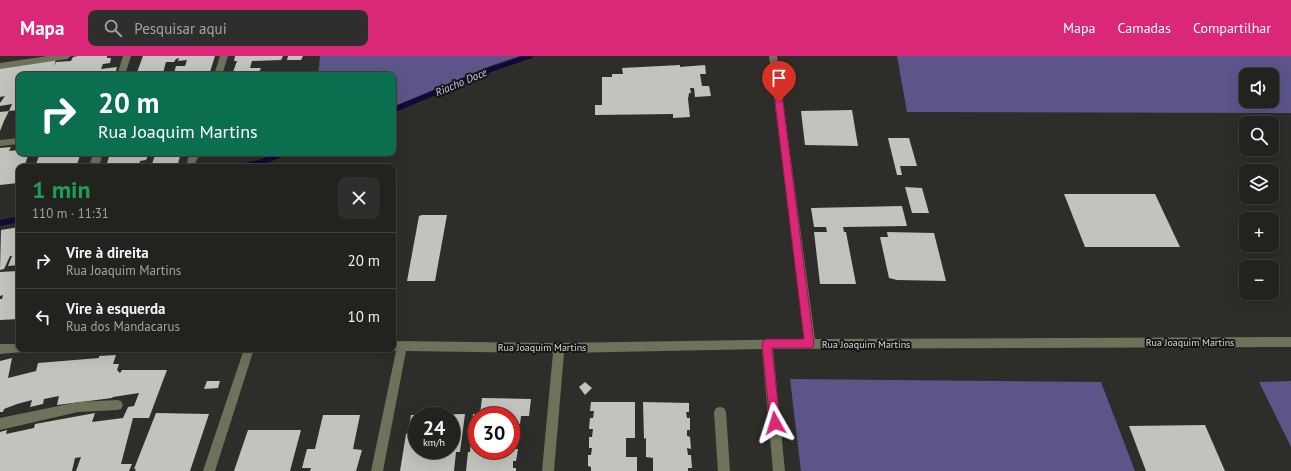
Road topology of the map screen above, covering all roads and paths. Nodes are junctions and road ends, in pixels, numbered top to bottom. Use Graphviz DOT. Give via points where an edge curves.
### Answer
graph roads {
  1 [pos="67,56"];
  2 [pos="127,56"];
  3 [pos="224,56"];
  4 [pos="773,56"];
  5 [pos="0,66"];
  6 [pos="123,72"];
  7 [pos="219,72"];
  8 [pos="16,141"];
  9 [pos="0,143"];
  10 [pos="1291,342"];
  11 [pos="767,344"];
  12 [pos="810,344"];
  13 [pos="397,346"];
  14 [pos="559,348"];
  15 [pos="0,349"];
  16 [pos="16,349"];
  17 [pos="247,352"];
  18 [pos="117,405"];
  19 [pos="720,412"];
  20 [pos="0,424"];
  21 [pos="209,471"];
  22 [pos="377,471"];
  23 [pos="548,471"];
  24 [pos="724,471"];
  25 [pos="780,471"];
  1 -- 5 [label="street"];
  2 -- 6 [label="street"];
  3 -- 7 [label="street"];
  4 -- 12 [label="street"];
  8 -- 9 [label="street"];
  10 -- 12 [label="street, Rua Joaquim Martins"];
  11 -- 12 [label="street, Rua Joaquim Martins"];
  11 -- 14 [label="street, Rua Joaquim Martins"];
  11 -- 25 [label="street"];
  13 -- 14 [label="street, Rua Joaquim Martins"];
  13 -- 22 [label="street"];
  14 -- 23 [label="street"];
  15 -- 16 [label="street"];
  17 -- 21 [label="street"];
  18 -- 20 [label="street" via="78,407"];
  19 -- 24 [label="street"];
}
